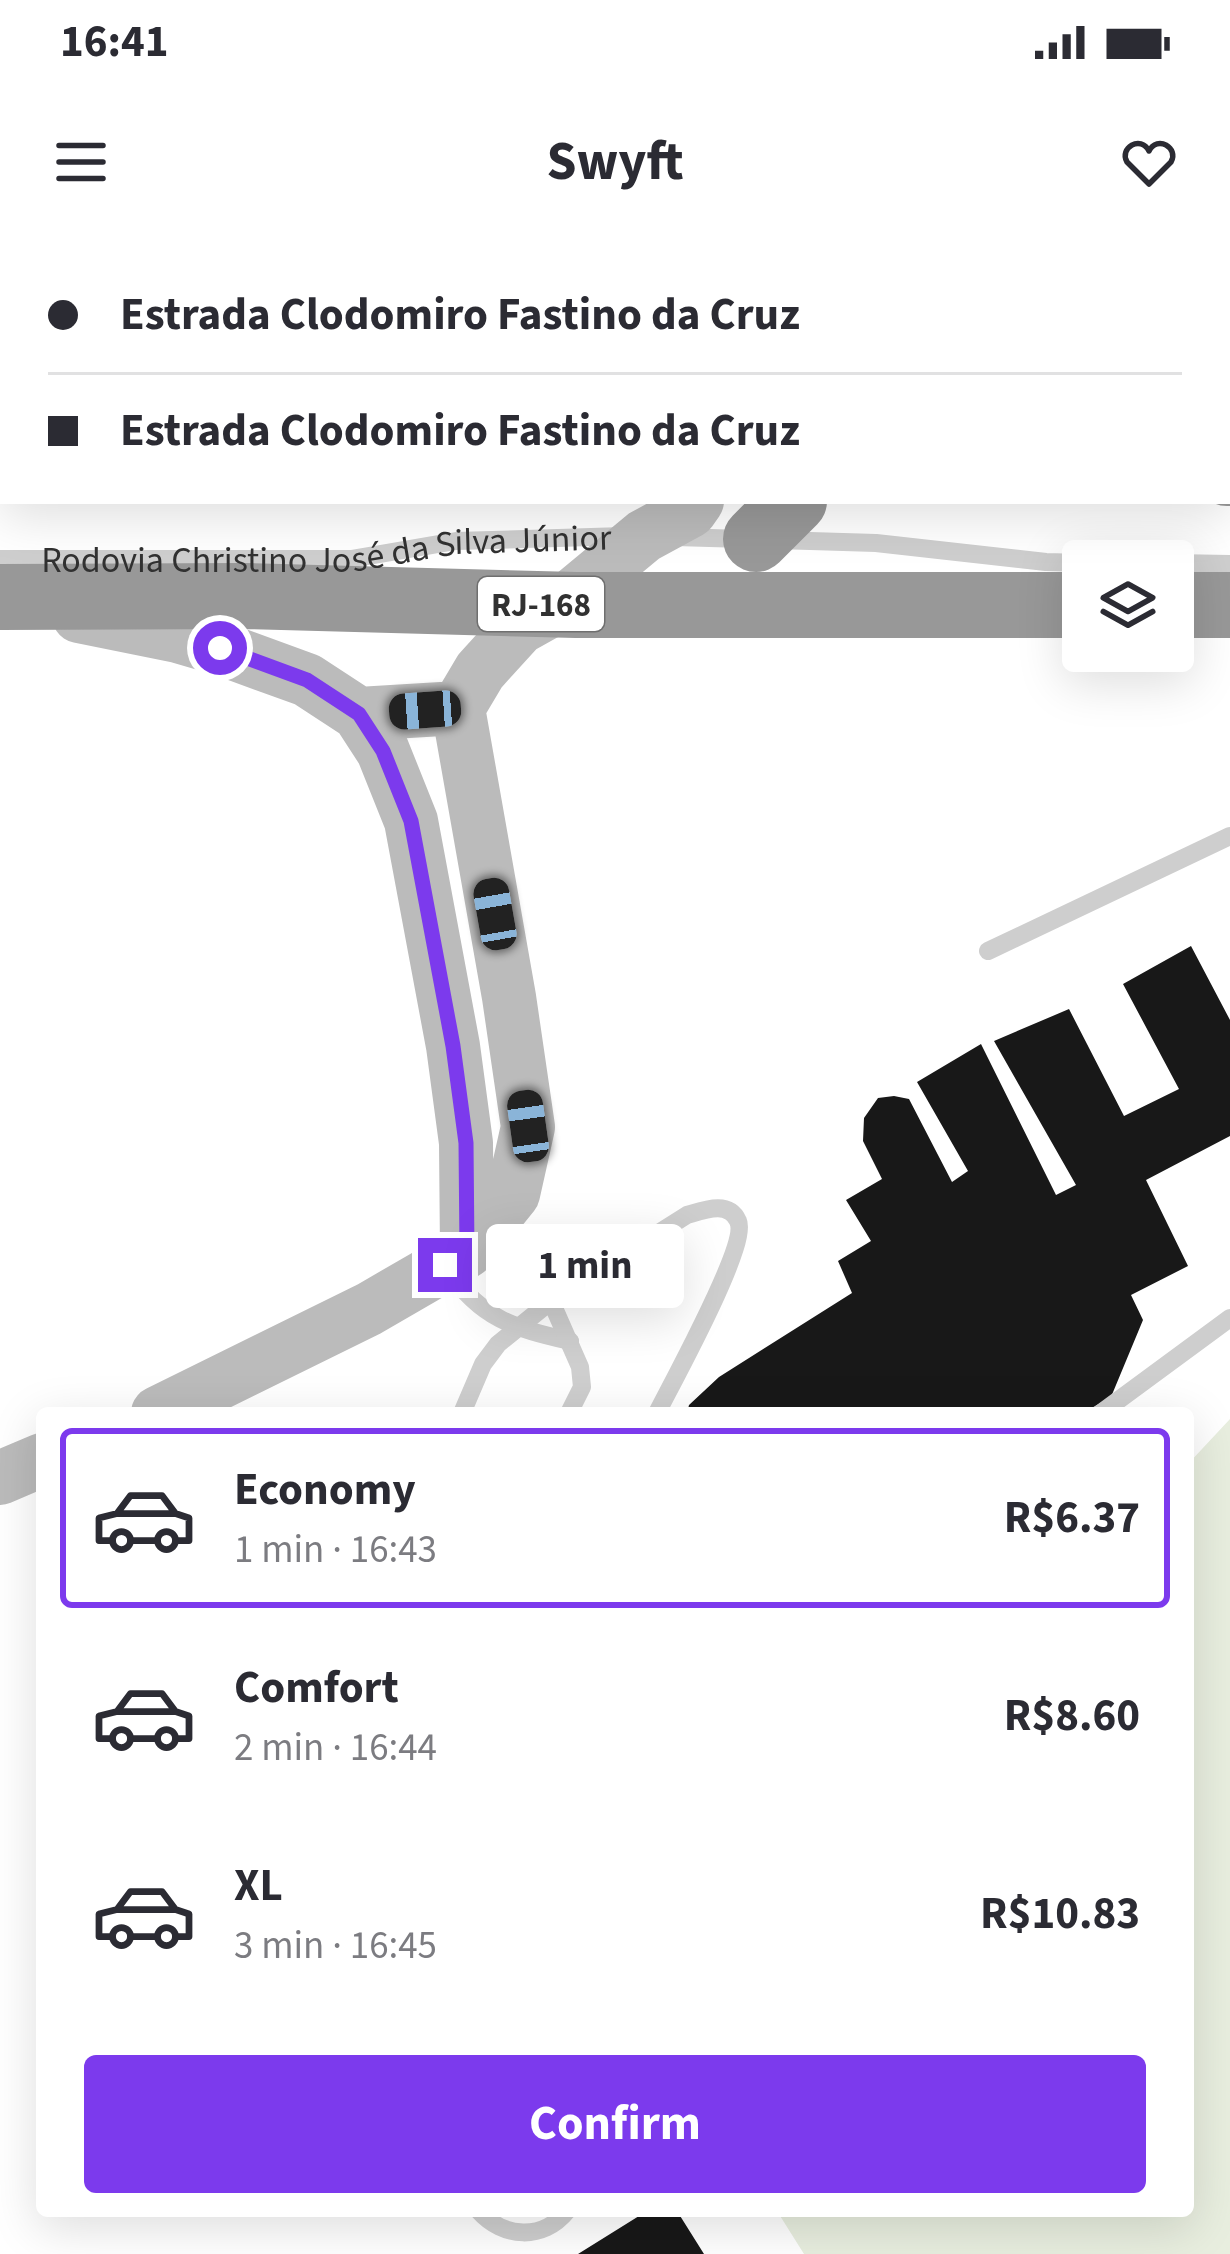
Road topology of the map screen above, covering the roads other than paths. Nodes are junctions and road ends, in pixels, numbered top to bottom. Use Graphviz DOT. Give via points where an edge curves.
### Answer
graph roads {
  1 [pos="695,504"];
  2 [pos="775,520"];
  3 [pos="644,536"];
  4 [pos="0,559"];
  5 [pos="1062,562"];
  6 [pos="1194,563"];
  7 [pos="1230,563"];
  8 [pos="0,598"];
  9 [pos="562,604"];
  10 [pos="1062,605"];
  11 [pos="1194,605"];
  12 [pos="1230,605"];
  13 [pos="458,708"];
  14 [pos="359,714"];
  15 [pos="1230,836"];
  16 [pos="988,951"];
  17 [pos="464,1250"];
  18 [pos="551,1301"];
  19 [pos="1230,1318"];
  20 [pos="517,1329"];
  21 [pos="570,1341"];
  22 [pos="170,1407"];
  23 [pos="464,1407"];
  24 [pos="571,1407"];
  25 [pos="660,1407"];
  26 [pos="1109,1407"];
  27 [pos="36,1463"];
  28 [pos="0,1478"];
  29 [pos="485,2217"];
  30 [pos="560,2217"];
  1 -- 3 [label="street"];
  2 -- 3 [label="lane, Rodovia Christino José da Silva Júnior / RJ-168"];
  2 -- 5 [label="lane, Rodovia Christino José da Silva Júnior / RJ-168" via="876,543"];
  3 -- 4 [label="lane, Rodovia Christino José da Silva Júnior / RJ-168" via="456,542 351,559"];
  3 -- 9 [label="street"];
  6 -- 7 [label="lane"];
  8 -- 9 [label="highway, Rodovia Christino José da Silva Júnior / RJ-168"];
  8 -- 14 [label="street" via="220,648 307,680"];
  9 -- 10 [label="highway, Rodovia Christino José da Silva Júnior / RJ-168"];
  9 -- 13 [label="street" via="519,628"];
  11 -- 12 [label="highway"];
  13 -- 14 [label="street"];
  13 -- 17 [label="street" via="528,1126 513,1194"];
  14 -- 17 [label="street" via="411,821 464,1124"];
  15 -- 16 [label="lane"];
  17 -- 18 [label="lane"];
  17 -- 20 [label="lane" via="462,1291"];
  17 -- 22 [label="street" via="369,1309"];
  18 -- 20 [label="lane"];
  18 -- 21 [label="lane"];
  18 -- 25 [label="lane" via="687,1215 710,1208 734,1214 740,1236 728,1270"];
  19 -- 26 [label="lane"];
  20 -- 21 [label="lane"];
  20 -- 23 [label="lane" via="483,1364"];
  21 -- 24 [label="lane" via="582,1388"];
  27 -- 28 [label="street"];
  29 -- 30 [label="lane" via="512,2233 547,2228"];
}
